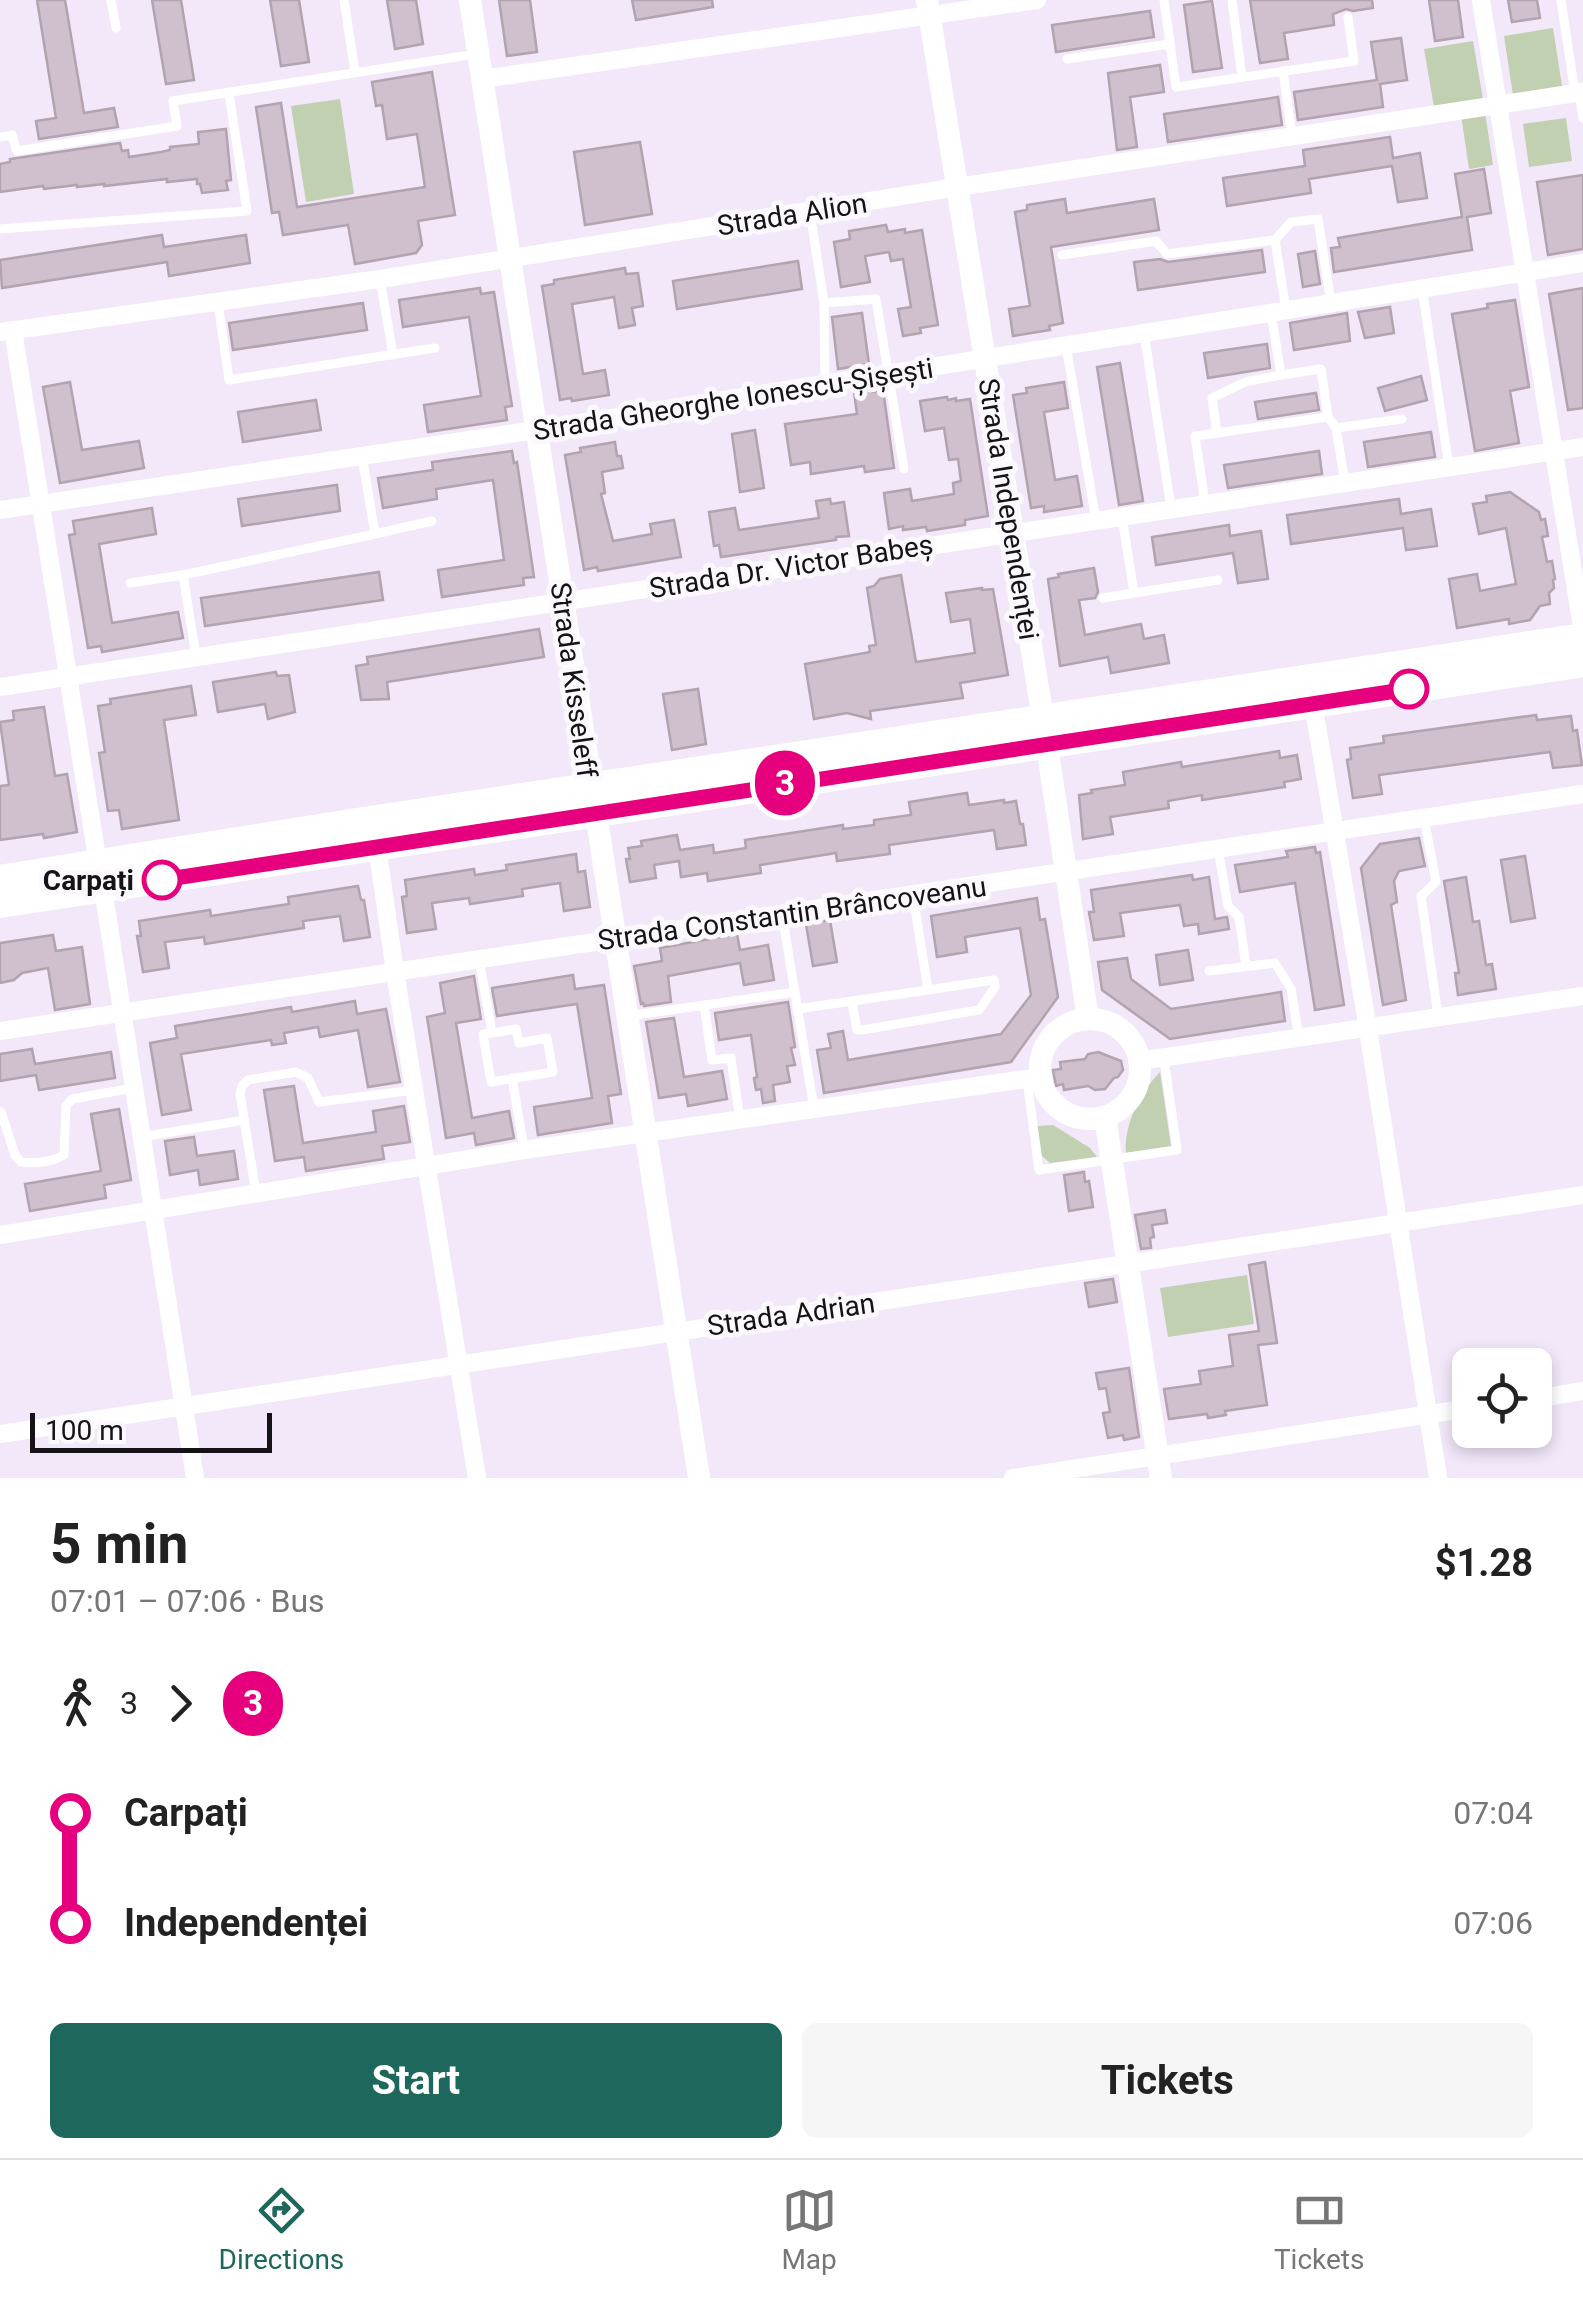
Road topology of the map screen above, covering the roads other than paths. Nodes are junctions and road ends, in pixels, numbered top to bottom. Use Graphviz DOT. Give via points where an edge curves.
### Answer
graph roads {
  1 [pos="111,0"];
  2 [pos="344,0"];
  3 [pos="470,0"];
  4 [pos="1037,0"];
  5 [pos="1164,0"];
  6 [pos="1232,0"];
  7 [pos="1481,0"];
  8 [pos="1561,0"];
  9 [pos="929,8"];
  10 [pos="1348,17"];
  11 [pos="116,28"];
  12 [pos="1170,44"];
  13 [pos="478,54"];
  14 [pos="1068,58"];
  15 [pos="1283,71"];
  16 [pos="355,72"];
  17 [pos="1242,77"];
  18 [pos="482,79"];
  19 [pos="1579,93"];
  20 [pos="229,94"];
  21 [pos="1498,105"];
  22 [pos="1583,118"];
  23 [pos="1292,136"];
  24 [pos="0,137"];
  25 [pos="958,187"];
  26 [pos="810,211"];
  27 [pos="0,229"];
  28 [pos="1275,240"];
  29 [pos="1062,256"];
  30 [pos="510,259"];
  31 [pos="1583,263"];
  32 [pos="1524,272"];
  33 [pos="380,279"];
  34 [pos="1422,288"];
  35 [pos="218,303"];
  36 [pos="824,303"];
  37 [pos="1331,303"];
  38 [pos="1278,311"];
  39 [pos="6,332"];
  40 [pos="1144,333"];
  41 [pos="1066,346"];
  42 [pos="435,348"];
  43 [pos="393,355"];
  44 [pos="985,359"];
  45 [pos="889,374"];
  46 [pos="1281,375"];
  47 [pos="825,384"];
  48 [pos="1328,417"];
  49 [pos="1402,418"];
  50 [pos="1336,428"];
  51 [pos="536,430"];
  52 [pos="1216,433"];
  53 [pos="1583,447"];
  54 [pos="1553,452"];
  55 [pos="362,456"];
  56 [pos="1449,467"];
  57 [pos="904,469"];
  58 [pos="1345,483"];
  59 [pos="41,504"];
  60 [pos="1205,504"];
  61 [pos="1172,508"];
  62 [pos="0,510"];
  63 [pos="1122,516"];
  64 [pos="1096,520"];
  65 [pos="432,521"];
  66 [pos="1012,532"];
  67 [pos="375,534"];
  68 [pos="183,575"];
  69 [pos="1218,580"];
  70 [pos="130,584"];
  71 [pos="1134,593"];
  72 [pos="1102,598"];
  73 [pos="563,600"];
  74 [pos="1583,635"];
  75 [pos="196,656"];
  76 [pos="1583,663"];
  77 [pos="67,676"];
  78 [pos="0,687"];
  79 [pos="1314,702"];
  80 [pos="1045,732"];
  81 [pos="1583,794"];
  82 [pos="592,801"];
  83 [pos="1424,818"];
  84 [pos="1334,831"];
  85 [pos="377,846"];
  86 [pos="1218,849"];
  87 [pos="1065,872"];
  88 [pos="101,876"];
  89 [pos="0,879"];
  90 [pos="912,895"];
  91 [pos="0,904"];
  92 [pos="782,914"];
  93 [pos="614,939"];
  94 [pos="479,959"];
  95 [pos="1246,966"];
  96 [pos="1209,971"];
  97 [pos="395,972"];
  98 [pos="928,990"];
  99 [pos="795,992"];
  100 [pos="1583,996"];
  101 [pos="852,1001"];
  102 [pos="704,1005"];
  103 [pos="798,1009"];
  104 [pos="122,1014"];
  105 [pos="626,1017"];
  106 [pos="1438,1018"];
  107 [pos="1088,1019"];
  108 [pos="1368,1028"];
  109 [pos="0,1031"];
  110 [pos="492,1033"];
  111 [pos="1300,1039"];
  112 [pos="1164,1058"];
  113 [pos="1139,1062"];
  114 [pos="512,1078"];
  115 [pos="1033,1078"];
  116 [pos="133,1088"];
  117 [pos="414,1090"];
  118 [pos="814,1109"];
  119 [pos="1,1112"];
  120 [pos="1105,1117"];
  121 [pos="244,1120"];
  122 [pos="740,1120"];
  123 [pos="644,1134"];
  124 [pos="141,1137"];
  125 [pos="524,1150"];
  126 [pos="1111,1160"];
  127 [pos="426,1166"];
  128 [pos="256,1194"];
  129 [pos="1583,1195"];
  130 [pos="153,1212"];
  131 [pos="1398,1222"];
  132 [pos="0,1235"];
  133 [pos="1127,1264"];
  134 [pos="675,1331"];
  135 [pos="460,1363"];
  136 [pos="1583,1392"];
  137 [pos="1552,1396"];
  138 [pos="184,1406"];
  139 [pos="1452,1411"];
  140 [pos="1428,1414"];
  141 [pos="0,1434"];
  142 [pos="1159,1467"];
  143 [pos="196,1478"];
  144 [pos="477,1478"];
  145 [pos="698,1478"];
  146 [pos="1014,1478"];
  147 [pos="1438,1478"];
  1 -- 11 [label="lane"];
  2 -- 16 [label="lane"];
  3 -- 13 [label="street, Strada Kisseleff"];
  4 -- 9 [label="street"];
  5 -- 12 [label="lane"];
  6 -- 17 [label="lane"];
  7 -- 21 [label="street"];
  8 -- 19 [label="lane"];
  9 -- 18 [label="street"];
  9 -- 25 [label="street, Strada Independenței"];
  10 -- 15 [label="lane" via="1354,61"];
  12 -- 14 [label="lane"];
  12 -- 17 [label="lane" via="1176,87"];
  13 -- 16 [label="lane"];
  13 -- 18 [label="street, Strada Kisseleff"];
  15 -- 17 [label="lane"];
  15 -- 23 [label="lane"];
  16 -- 20 [label="lane"];
  18 -- 30 [label="street, Strada Kisseleff"];
  19 -- 21 [label="street, Strada Alion"];
  19 -- 22 [label="lane"];
  20 -- 24 [label="lane" via="174,101 178,126 17,151 12,135"];
  20 -- 27 [label="lane" via="247,212"];
  21 -- 23 [label="street, Strada Alion"];
  21 -- 32 [label="street"];
  23 -- 25 [label="street, Strada Alion"];
  25 -- 26 [label="street, Strada Alion"];
  25 -- 44 [label="street, Strada Independenței"];
  26 -- 30 [label="street, Strada Alion"];
  26 -- 36 [label="lane"];
  28 -- 29 [label="lane" via="1167,254 1156,241"];
  28 -- 37 [label="lane" via="1291,222 1318,219"];
  28 -- 38 [label="lane"];
  30 -- 33 [label="street, Strada Alion"];
  30 -- 51 [label="street, Strada Kisseleff"];
  31 -- 32 [label="street, Strada Gheorghe Ionescu-Șișești"];
  32 -- 34 [label="street, Strada Gheorghe Ionescu-Șișești"];
  32 -- 54 [label="street"];
  33 -- 35 [label="street, Strada Alion"];
  33 -- 43 [label="lane"];
  34 -- 37 [label="street, Strada Gheorghe Ionescu-Șișești"];
  34 -- 56 [label="lane"];
  35 -- 39 [label="street, Strada Alion"];
  35 -- 43 [label="lane" via="230,380"];
  36 -- 45 [label="lane" via="876,298"];
  36 -- 47 [label="lane"];
  37 -- 38 [label="street, Strada Gheorghe Ionescu-Șișești"];
  38 -- 40 [label="street, Strada Gheorghe Ionescu-Șișești"];
  38 -- 46 [label="lane"];
  39 -- 59 [label="street"];
  40 -- 41 [label="street, Strada Gheorghe Ionescu-Șișești"];
  40 -- 61 [label="lane"];
  41 -- 44 [label="street, Strada Gheorghe Ionescu-Șișești"];
  41 -- 64 [label="lane"];
  42 -- 43 [label="lane"];
  44 -- 45 [label="street, Strada Gheorghe Ionescu-Șișești"];
  44 -- 66 [label="street, Strada Independenței"];
  45 -- 47 [label="street, Strada Gheorghe Ionescu-Șișești"];
  45 -- 57 [label="lane"];
  46 -- 48 [label="lane" via="1320,368"];
  46 -- 52 [label="lane" via="1212,398"];
  47 -- 51 [label="street, Strada Gheorghe Ionescu-Șișești"];
  48 -- 50 [label="lane"];
  48 -- 52 [label="lane"];
  49 -- 50 [label="lane"];
  50 -- 58 [label="lane"];
  51 -- 55 [label="street, Strada Gheorghe Ionescu-Șișești"];
  51 -- 73 [label="street, Strada Kisseleff"];
  52 -- 60 [label="lane" via="1195,436"];
  53 -- 54 [label="street, Strada Dr. Victor Babeș"];
  54 -- 56 [label="street, Strada Dr. Victor Babeș"];
  54 -- 74 [label="street"];
  55 -- 59 [label="street, Strada Gheorghe Ionescu-Șișești"];
  55 -- 67 [label="lane"];
  56 -- 58 [label="street, Strada Dr. Victor Babeș"];
  58 -- 60 [label="street, Strada Dr. Victor Babeș"];
  59 -- 62 [label="street, Strada Gheorghe Ionescu-Șișești"];
  59 -- 77 [label="street"];
  60 -- 61 [label="street, Strada Dr. Victor Babeș"];
  61 -- 63 [label="street, Strada Dr. Victor Babeș"];
  63 -- 64 [label="street, Strada Dr. Victor Babeș"];
  63 -- 71 [label="lane"];
  64 -- 66 [label="street, Strada Dr. Victor Babeș"];
  65 -- 67 [label="lane"];
  66 -- 73 [label="street, Strada Dr. Victor Babeș"];
  66 -- 80 [label="street, Strada Independenței"];
  67 -- 68 [label="lane"];
  68 -- 70 [label="lane"];
  68 -- 75 [label="lane"];
  69 -- 71 [label="lane"];
  71 -- 72 [label="lane"];
  73 -- 75 [label="street, Strada Dr. Victor Babeș"];
  73 -- 82 [label="street, Strada Kisseleff"];
  74 -- 80 [label="main road"];
  75 -- 77 [label="street, Strada Dr. Victor Babeș"];
  76 -- 79 [label="main road"];
  77 -- 78 [label="street, Strada Dr. Victor Babeș"];
  77 -- 88 [label="street"];
  79 -- 80 [label="main road"];
  79 -- 84 [label="street"];
  80 -- 82 [label="main road"];
  80 -- 87 [label="street, Strada Independenței"];
  81 -- 83 [label="street, Strada Constantin Brâncoveanu"];
  82 -- 85 [label="main road"];
  82 -- 88 [label="main road"];
  82 -- 93 [label="street, Strada Kisseleff"];
  83 -- 84 [label="street, Strada Constantin Brâncoveanu"];
  83 -- 106 [label="lane" via="1436,882 1421,896"];
  84 -- 86 [label="street, Strada Constantin Brâncoveanu"];
  84 -- 108 [label="street"];
  85 -- 88 [label="main road"];
  85 -- 97 [label="street"];
  86 -- 87 [label="street, Strada Constantin Brâncoveanu"];
  86 -- 95 [label="lane"];
  87 -- 90 [label="street, Strada Constantin Brâncoveanu"];
  87 -- 107 [label="street, Strada Independenței"];
  88 -- 89 [label="main road"];
  88 -- 91 [label="main road"];
  88 -- 104 [label="street"];
  90 -- 92 [label="street, Strada Constantin Brâncoveanu"];
  90 -- 98 [label="lane"];
  92 -- 93 [label="street, Strada Constantin Brâncoveanu"];
  92 -- 99 [label="lane"];
  93 -- 94 [label="street, Strada Constantin Brâncoveanu"];
  93 -- 105 [label="street, Strada Kisseleff"];
  94 -- 97 [label="street, Strada Constantin Brâncoveanu"];
  94 -- 110 [label="lane"];
  95 -- 96 [label="lane"];
  95 -- 111 [label="lane" via="1274,963 1291,989"];
  97 -- 104 [label="street, Strada Constantin Brâncoveanu"];
  97 -- 117 [label="street"];
  98 -- 101 [label="lane"];
  98 -- 101 [label="lane" via="994,980 995,987 979,1010 862,1030"];
  99 -- 102 [label="lane"];
  99 -- 103 [label="lane"];
  100 -- 106 [label="street"];
  101 -- 103 [label="lane"];
  102 -- 105 [label="lane"];
  102 -- 122 [label="lane" via="712,1060 731,1058"];
  103 -- 118 [label="lane"];
  104 -- 109 [label="street, Strada Constantin Brâncoveanu"];
  104 -- 116 [label="street"];
  105 -- 123 [label="street, Strada Kisseleff"];
  106 -- 108 [label="street"];
  107 -- 113 [label="street" via="1127,1036"];
  107 -- 115 [label="street" via="1057,1032"];
  108 -- 111 [label="street"];
  108 -- 131 [label="street"];
  110 -- 114 [label="lane" via="482,1034 491,1082"];
  110 -- 114 [label="lane" via="516,1029 519,1042 547,1038 552,1072"];
  111 -- 112 [label="street"];
  112 -- 113 [label="street"];
  112 -- 126 [label="lane" via="1177,1150"];
  113 -- 120 [label="street" via="1136,1089"];
  114 -- 125 [label="lane"];
  115 -- 118 [label="street"];
  115 -- 120 [label="street" via="1071,1116"];
  115 -- 126 [label="lane" via="1040,1170"];
  116 -- 119 [label="lane" via="72,1099 64,1155 56,1160 20,1162"];
  116 -- 124 [label="street"];
  117 -- 121 [label="lane" via="319,1102 308,1078 296,1072 248,1080 240,1094"];
  117 -- 127 [label="street"];
  118 -- 122 [label="street"];
  120 -- 126 [label="street"];
  121 -- 124 [label="lane"];
  121 -- 128 [label="lane"];
  122 -- 123 [label="street"];
  123 -- 125 [label="street"];
  123 -- 134 [label="street, Strada Kisseleff"];
  124 -- 130 [label="street"];
  125 -- 127 [label="street"];
  126 -- 133 [label="street"];
  127 -- 128 [label="street"];
  127 -- 135 [label="street"];
  128 -- 130 [label="street"];
  129 -- 131 [label="street, Strada Adrian"];
  130 -- 132 [label="street"];
  130 -- 138 [label="street"];
  131 -- 133 [label="street, Strada Adrian"];
  131 -- 140 [label="street"];
  133 -- 134 [label="street, Strada Adrian"];
  133 -- 142 [label="street"];
  134 -- 135 [label="street, Strada Adrian"];
  134 -- 145 [label="street, Strada Kisseleff"];
  135 -- 138 [label="street, Strada Adrian"];
  135 -- 144 [label="street"];
  136 -- 137 [label="street"];
  138 -- 141 [label="street, Strada Adrian"];
  138 -- 143 [label="street"];
  139 -- 140 [label="street"];
  140 -- 142 [label="street"];
  140 -- 147 [label="street"];
  142 -- 146 [label="street"];
}
